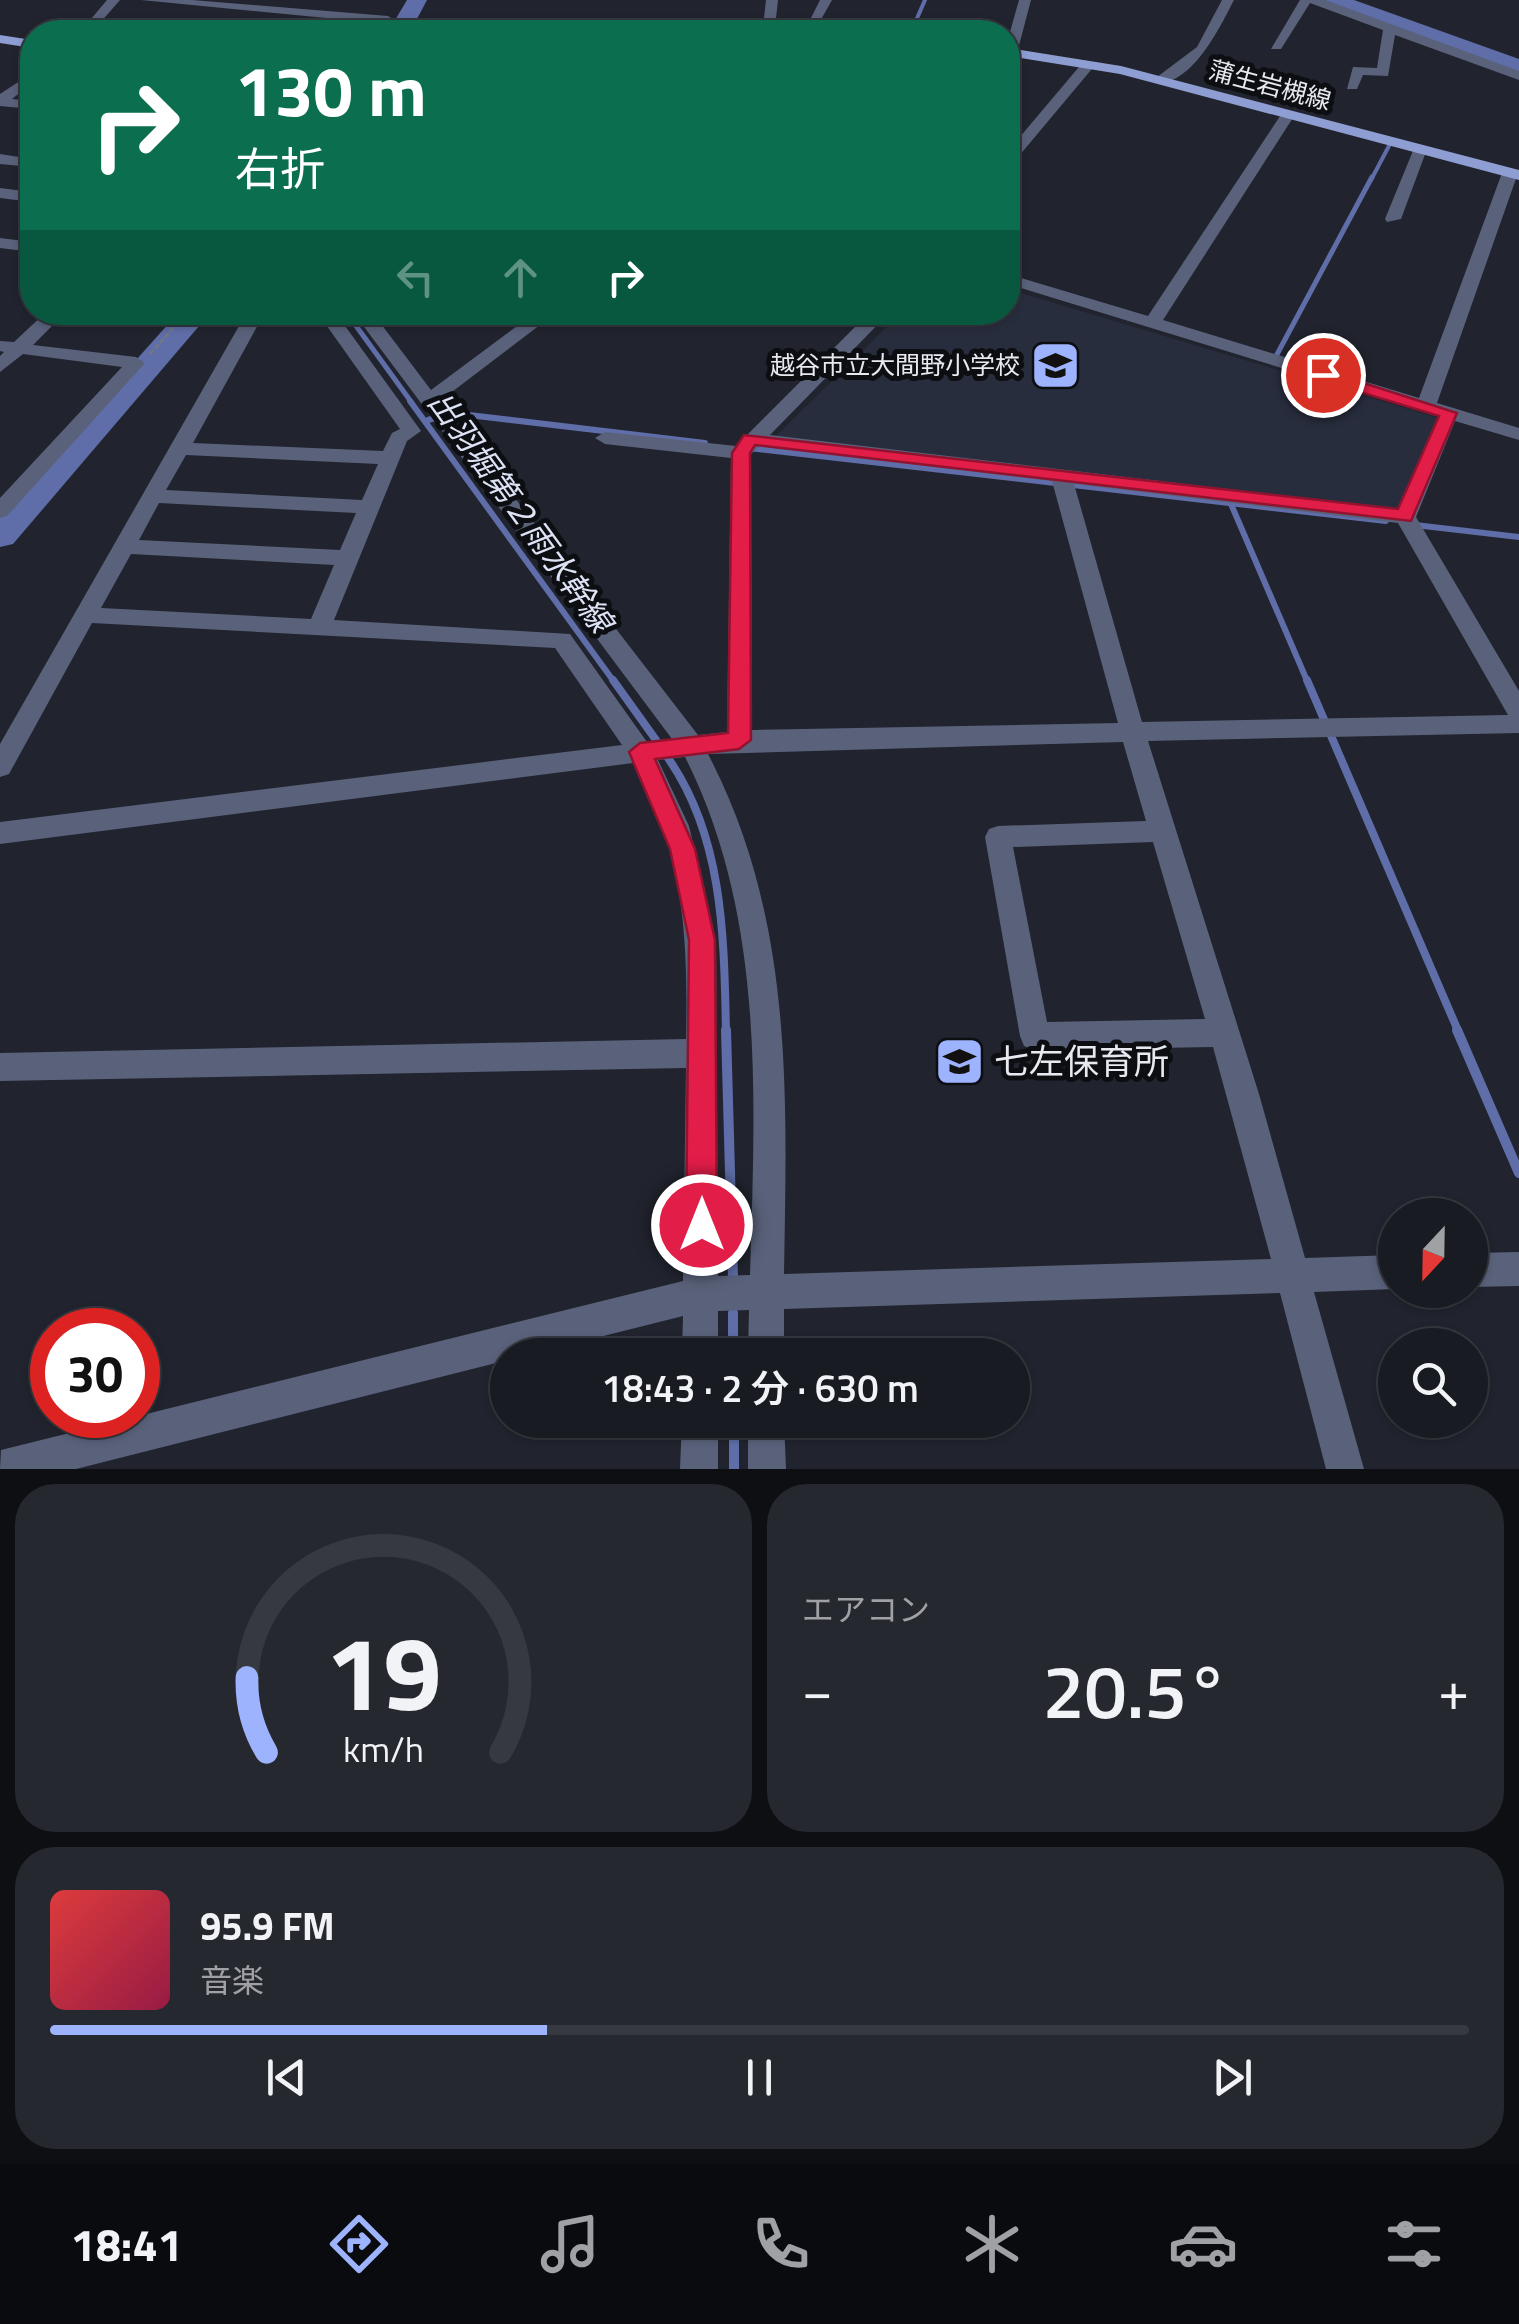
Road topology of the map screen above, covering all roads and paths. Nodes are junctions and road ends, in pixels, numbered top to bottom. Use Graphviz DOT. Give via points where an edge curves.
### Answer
graph roads {
  1 [pos="97,0"];
  2 [pos="114,0"];
  3 [pos="147,0"];
  4 [pos="1228,0"];
  5 [pos="1306,0"];
  6 [pos="1314,0"];
  7 [pos="262,5"];
  8 [pos="80,20"];
  9 [pos="96,20"];
  10 [pos="349,20"];
  11 [pos="1390,28"];
  12 [pos="1276,46"];
  13 [pos="1020,55"];
  14 [pos="1089,64"];
  15 [pos="1517,74"];
  16 [pos="1162,80"];
  17 [pos="1352,86"];
  18 [pos="1289,113"];
  19 [pos="1020,146"];
  20 [pos="1420,149"];
  21 [pos="1514,174"];
  22 [pos="1393,219"];
  23 [pos="1020,284"];
  24 [pos="1152,323"];
  25 [pos="40,325"];
  26 [pos="175,325"];
  27 [pos="249,325"];
  28 [pos="335,325"];
  29 [pos="372,325"];
  30 [pos="531,325"];
  31 [pos="868,325"];
  32 [pos="10,347"];
  33 [pos="136,363"];
  34 [pos="0,366"];
  35 [pos="430,400"];
  36 [pos="1437,410"];
  37 [pos="1519,434"];
  38 [pos="606,438"];
  39 [pos="746,446"];
  40 [pos="178,448"];
  41 [pos="390,458"];
  42 [pos="1060,475"];
  43 [pos="152,496"];
  44 [pos="370,507"];
  45 [pos="0,512"];
  46 [pos="1404,516"];
  47 [pos="124,546"];
  48 [pos="348,558"];
  49 [pos="85,614"];
  50 [pos="319,627"];
  51 [pos="1519,712"];
  52 [pos="1519,724"];
  53 [pos="1132,730"];
  54 [pos="739,740"];
  55 [pos="692,746"];
  56 [pos="640,752"];
  57 [pos="0,768"];
  58 [pos="1162,831"];
  59 [pos="0,833"];
  60 [pos="1224,1033"];
  61 [pos="703,1054"];
  62 [pos="0,1067"];
  63 [pos="1519,1269"];
  64 [pos="1488,1270"];
  65 [pos="1378,1272"];
  66 [pos="1288,1274"];
  67 [pos="766,1292"];
  68 [pos="701,1294"];
  69 [pos="700,1338"];
  70 [pos="766,1338"];
  71 [pos="700,1438"];
  72 [pos="766,1438"];
  73 [pos="1,1469"];
  74 [pos="699,1469"];
  75 [pos="767,1469"];
  76 [pos="1345,1469"];
  1 -- 8 [label="street"];
  2 -- 9 [label="street"];
  3 -- 7 [label="street"];
  4 -- 16 [label="street" via="1202,49"];
  5 -- 12 [label="street"];
  6 -- 11 [label="street"];
  7 -- 10 [label="street"];
  11 -- 15 [label="street"];
  11 -- 17 [label="street" via="1383,73 1358,70"];
  13 -- 14 [label="main road, 蒲生岩槻線"];
  14 -- 16 [label="main road, 蒲生岩槻線"];
  14 -- 19 [label="street"];
  16 -- 18 [label="main road, 蒲生岩槻線"];
  18 -- 20 [label="main road, 蒲生岩槻線"];
  18 -- 24 [label="street"];
  20 -- 21 [label="main road, 蒲生岩槻線"];
  20 -- 22 [label="street"];
  21 -- 36 [label="street"];
  23 -- 24 [label="street"];
  24 -- 36 [label="street"];
  25 -- 32 [label="street"];
  26 -- 33 [label="path"];
  27 -- 40 [label="street"];
  28 -- 41 [label="street" via="411,431 399,437"];
  29 -- 35 [label="street"];
  30 -- 35 [label="street"];
  31 -- 39 [label="street"];
  32 -- 33 [label="street"];
  32 -- 34 [label="street"];
  33 -- 45 [label="street"];
  35 -- 55 [label="street"];
  36 -- 37 [label="street"];
  36 -- 46 [label="street"];
  38 -- 39 [label="street"];
  39 -- 42 [label="street"];
  39 -- 54 [label="street"];
  40 -- 41 [label="street"];
  40 -- 43 [label="street"];
  41 -- 44 [label="street"];
  42 -- 46 [label="street"];
  42 -- 53 [label="street"];
  43 -- 44 [label="street"];
  43 -- 47 [label="street"];
  44 -- 48 [label="street"];
  46 -- 51 [label="street"];
  47 -- 48 [label="street"];
  47 -- 49 [label="street"];
  48 -- 50 [label="street"];
  49 -- 50 [label="street"];
  49 -- 57 [label="street"];
  50 -- 56 [label="street" via="562,640"];
  52 -- 53 [label="street"];
  53 -- 54 [label="street"];
  53 -- 58 [label="street"];
  54 -- 55 [label="street"];
  55 -- 56 [label="street"];
  55 -- 67 [label="street" via="731,828 767,1024"];
  56 -- 59 [label="street"];
  56 -- 61 [label="street" via="662,793 693,888 702,940"];
  58 -- 60 [label="street"];
  58 -- 60 [label="street" via="998,837 1035,1036"];
  60 -- 66 [label="street"];
  61 -- 62 [label="street"];
  61 -- 68 [label="street"];
  63 -- 64 [label="street"];
  65 -- 66 [label="street"];
  66 -- 67 [label="street"];
  66 -- 76 [label="street"];
  67 -- 68 [label="street"];
  67 -- 70 [label="street"];
  68 -- 69 [label="street"];
  68 -- 73 [label="street"];
  71 -- 74 [label="street"];
  72 -- 75 [label="street"];
}
